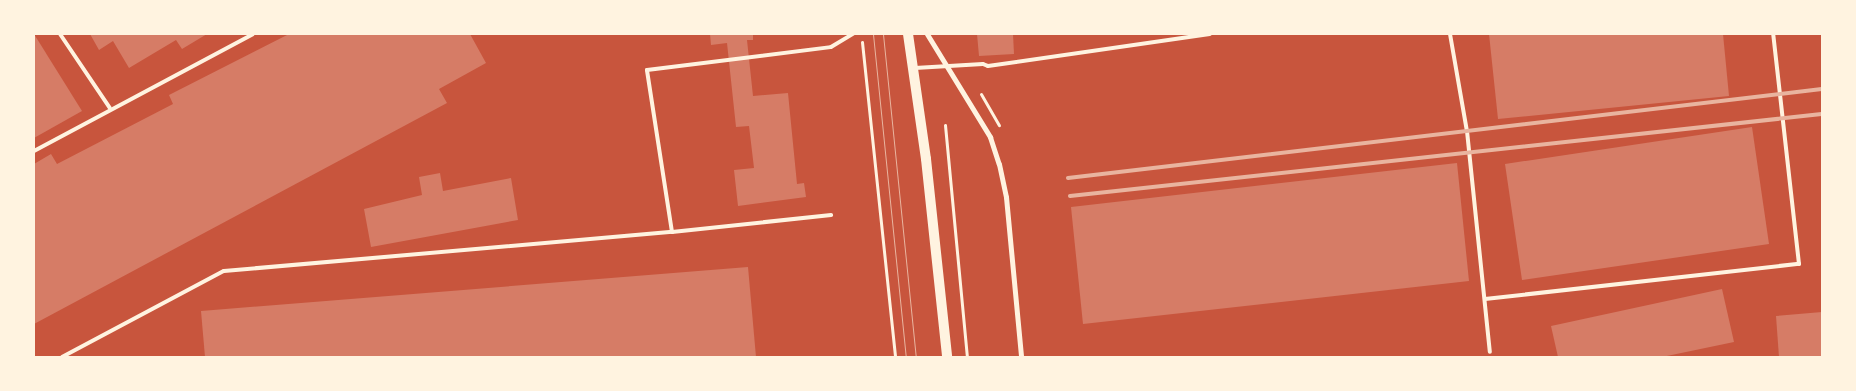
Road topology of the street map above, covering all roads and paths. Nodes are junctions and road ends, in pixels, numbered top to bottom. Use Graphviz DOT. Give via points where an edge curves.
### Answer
graph roads {
  1 [pos="60,34"];
  2 [pos="253,34"];
  3 [pos="853,34"];
  4 [pos="861,34"];
  5 [pos="908,34"];
  6 [pos="927,34"];
  7 [pos="1210,34"];
  8 [pos="1450,34"];
  9 [pos="1773,34"];
  10 [pos="948,65"];
  11 [pos="912,68"];
  12 [pos="110,108"];
  13 [pos="945,125"];
  14 [pos="34,151"];
  15 [pos="831,214"];
  16 [pos="672,232"];
  17 [pos="1485,299"];
  18 [pos="1490,352"];
  19 [pos="62,357"];
  20 [pos="896,357"];
  21 [pos="947,357"];
  22 [pos="967,357"];
  23 [pos="1021,357"];
  1 -- 12 [label="lane"];
  2 -- 12 [label="lane"];
  3 -- 16 [label="lane" via="831,47 648,70"];
  4 -- 20 [label="path"];
  5 -- 11 [label="main road"];
  6 -- 10 [label="street"];
  7 -- 10 [label="lane" via="988,66"];
  8 -- 17 [label="lane" via="1467,131"];
  9 -- 17 [label="lane" via="1799,264"];
  10 -- 11 [label="lane"];
  10 -- 23 [label="street" via="990,137 999,164 1006,196"];
  11 -- 21 [label="main road" via="926,159"];
  12 -- 14 [label="lane"];
  13 -- 22 [label="path"];
  15 -- 16 [label="lane"];
  16 -- 19 [label="lane" via="224,271"];
  17 -- 18 [label="lane"];
}
